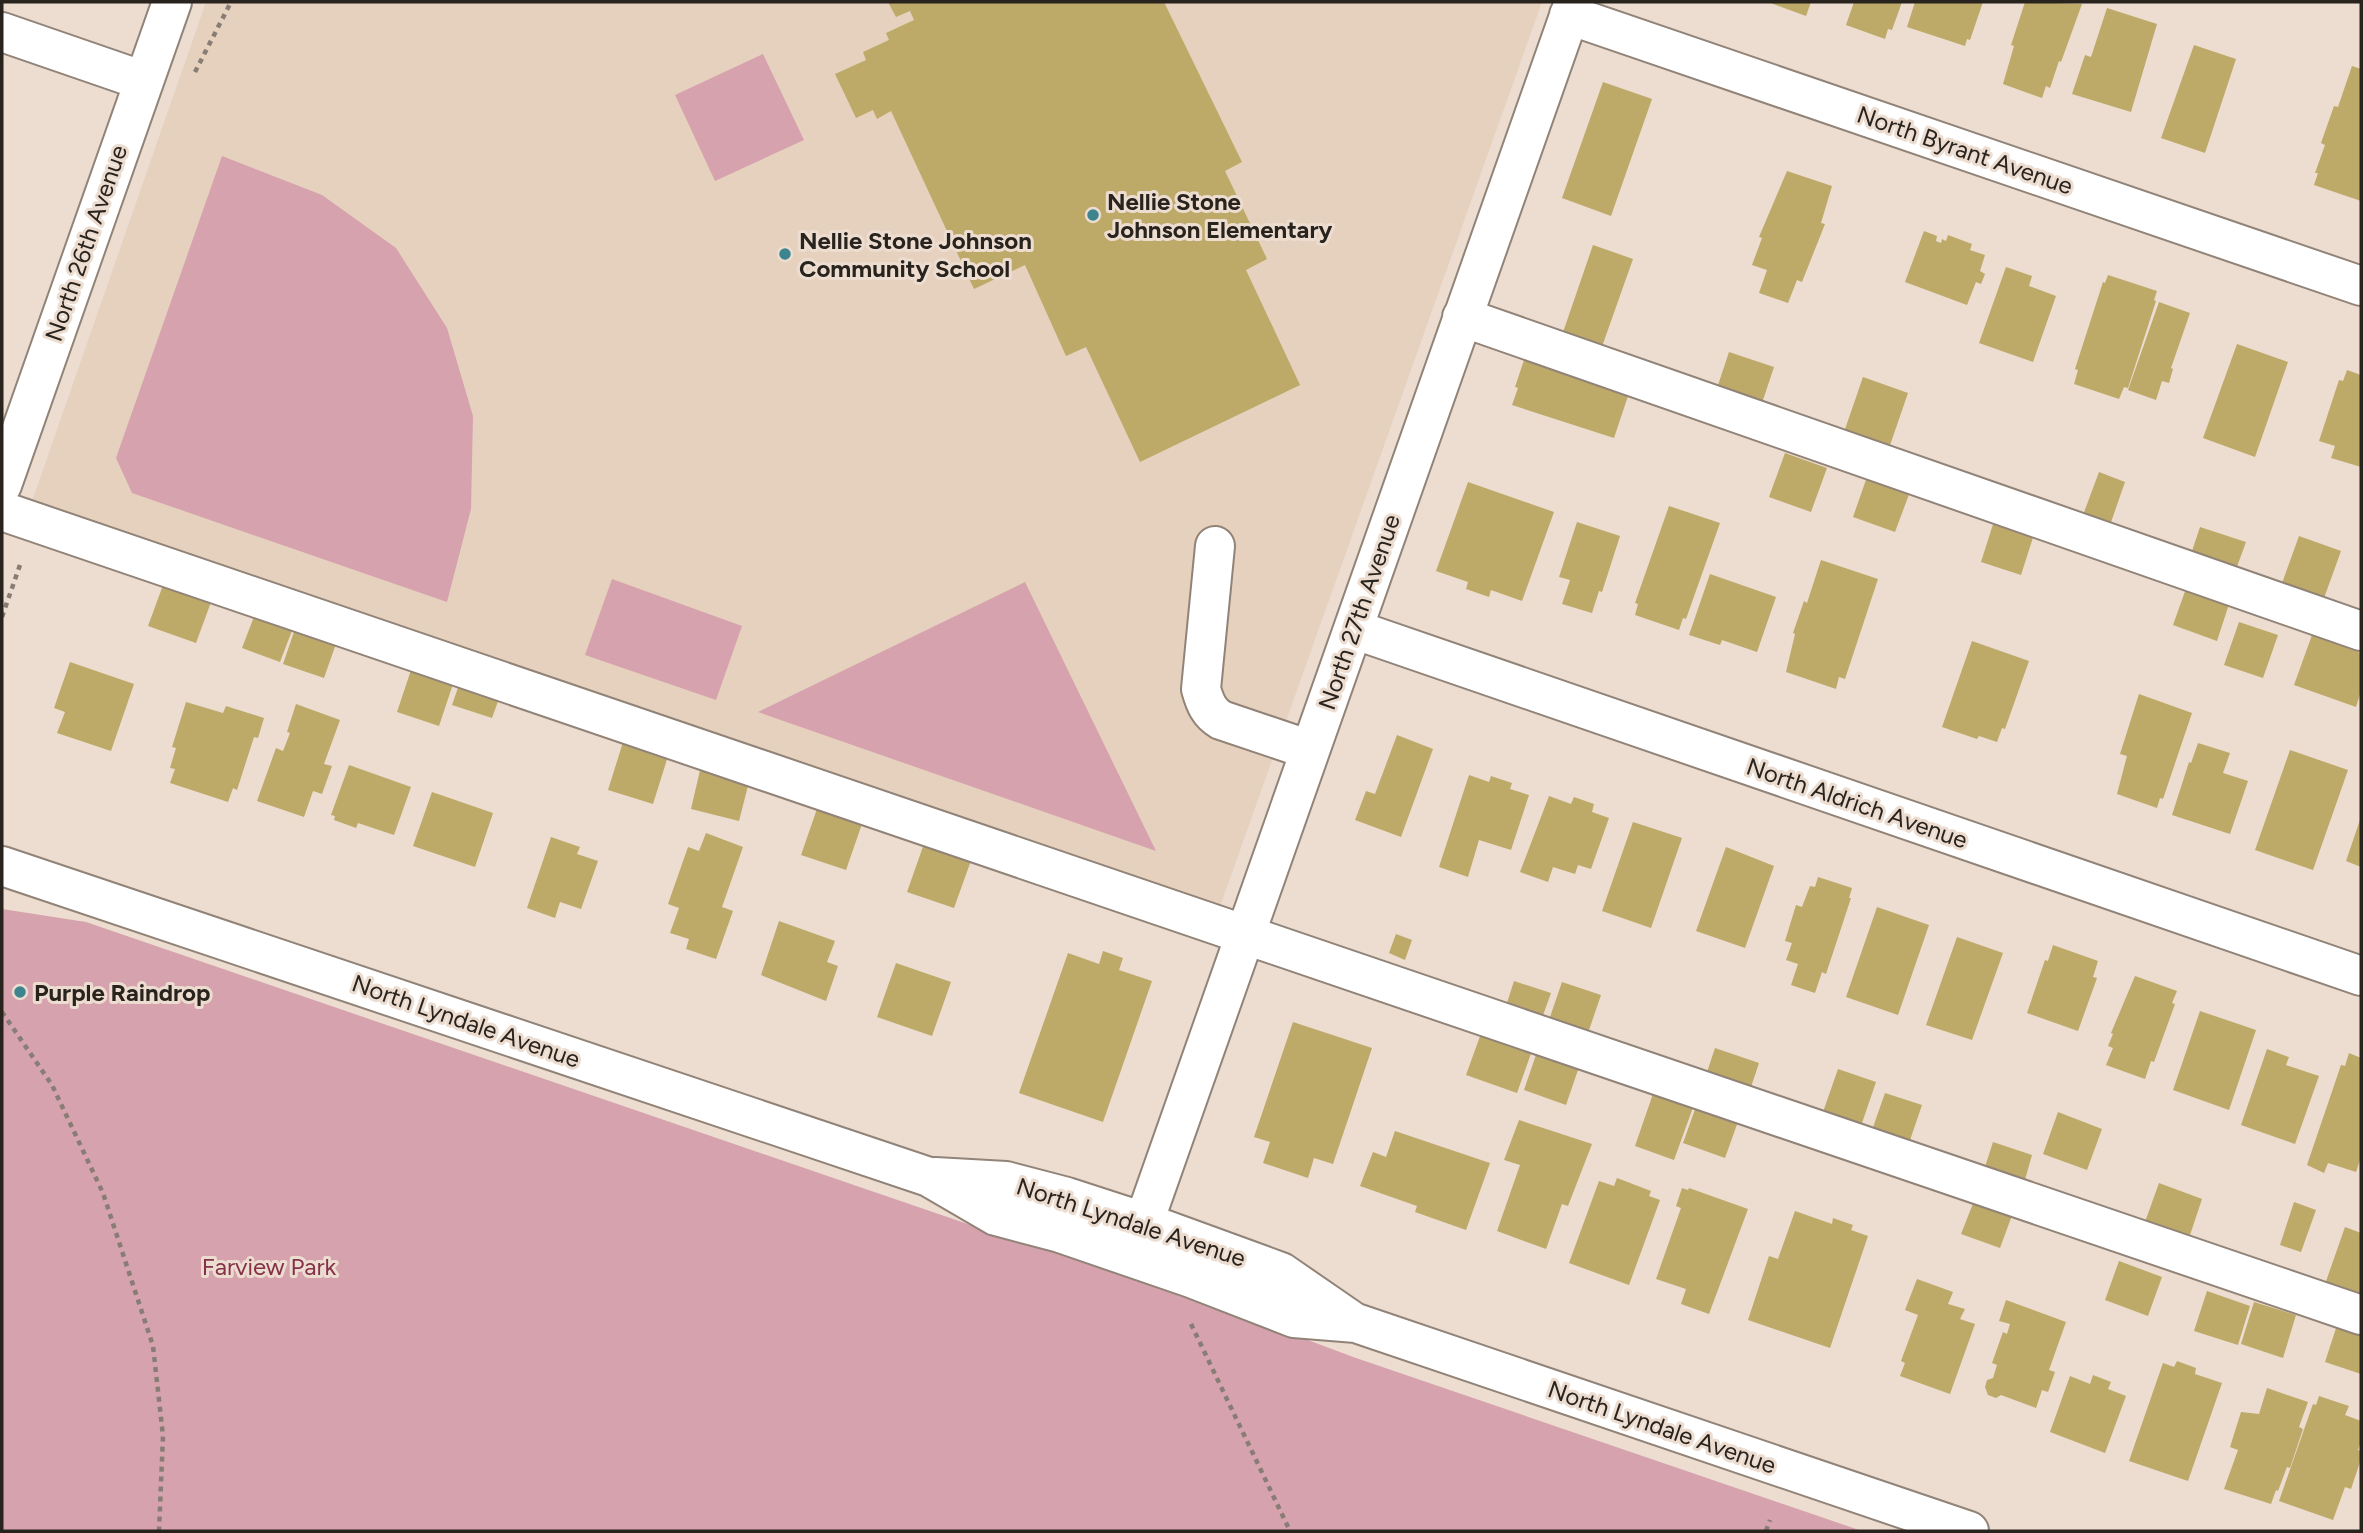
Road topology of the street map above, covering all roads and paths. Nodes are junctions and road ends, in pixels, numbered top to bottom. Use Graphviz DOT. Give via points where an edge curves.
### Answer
graph roads {
  1 [pos="172,2"];
  2 [pos="1572,8"];
  3 [pos="2,32"];
  4 [pos="144,81"];
  5 [pos="2361,286"];
  6 [pos="1462,317"];
  7 [pos="8,444"];
  8 [pos="2,485"];
  9 [pos="2,511"];
  10 [pos="1215,546"];
  11 [pos="1353,629"];
  12 [pos="2361,631"];
  13 [pos="1310,750"];
  14 [pos="2,866"];
  15 [pos="1244,934"];
  16 [pos="2361,976"];
  17 [pos="2,1012"];
  18 [pos="929,1177"];
  19 [pos="1144,1222"];
  20 [pos="2361,1315"];
  21 [pos="1190,1323"];
  22 [pos="1356,1324"];
  23 [pos="1770,1520"];
  24 [pos="159,1531"];
  25 [pos="1290,1531"];
  26 [pos="1766,1531"];
  27 [pos="1969,1531"];
  1 -- 4 [label="street, North 26th Avenue"];
  2 -- 5 [label="street, North Byrant Avenue"];
  2 -- 6 [label="street, North 27th Avenue"];
  3 -- 4 [label="street"];
  4 -- 7 [label="street, North 26th Avenue"];
  6 -- 11 [label="street, North 27th Avenue"];
  6 -- 12 [label="street"];
  7 -- 8 [label="street, North 26th Avenue"];
  9 -- 15 [label="street"];
  10 -- 13 [label="street" via="1201,689 1205,704 1222,720"];
  11 -- 13 [label="street, North 27th Avenue"];
  11 -- 16 [label="street, North Aldrich Avenue"];
  13 -- 15 [label="street, North 27th Avenue"];
  14 -- 18 [label="street, North Lyndale Avenue"];
  15 -- 19 [label="street, North 27th Avenue"];
  15 -- 20 [label="street"];
  17 -- 24 [label="path" via="52,1086 103,1193 153,1346 163,1436"];
  18 -- 19 [label="street, North Lyndale Avenue" via="1006,1181"];
  18 -- 22 [label="street, North Lyndale Avenue" via="996,1216 1060,1233 1294,1318"];
  19 -- 22 [label="street, North Lyndale Avenue" via="1281,1272"];
  21 -- 25 [label="path"];
  22 -- 27 [label="street, North Lyndale Avenue"];
  23 -- 26 [label="path"];
}
